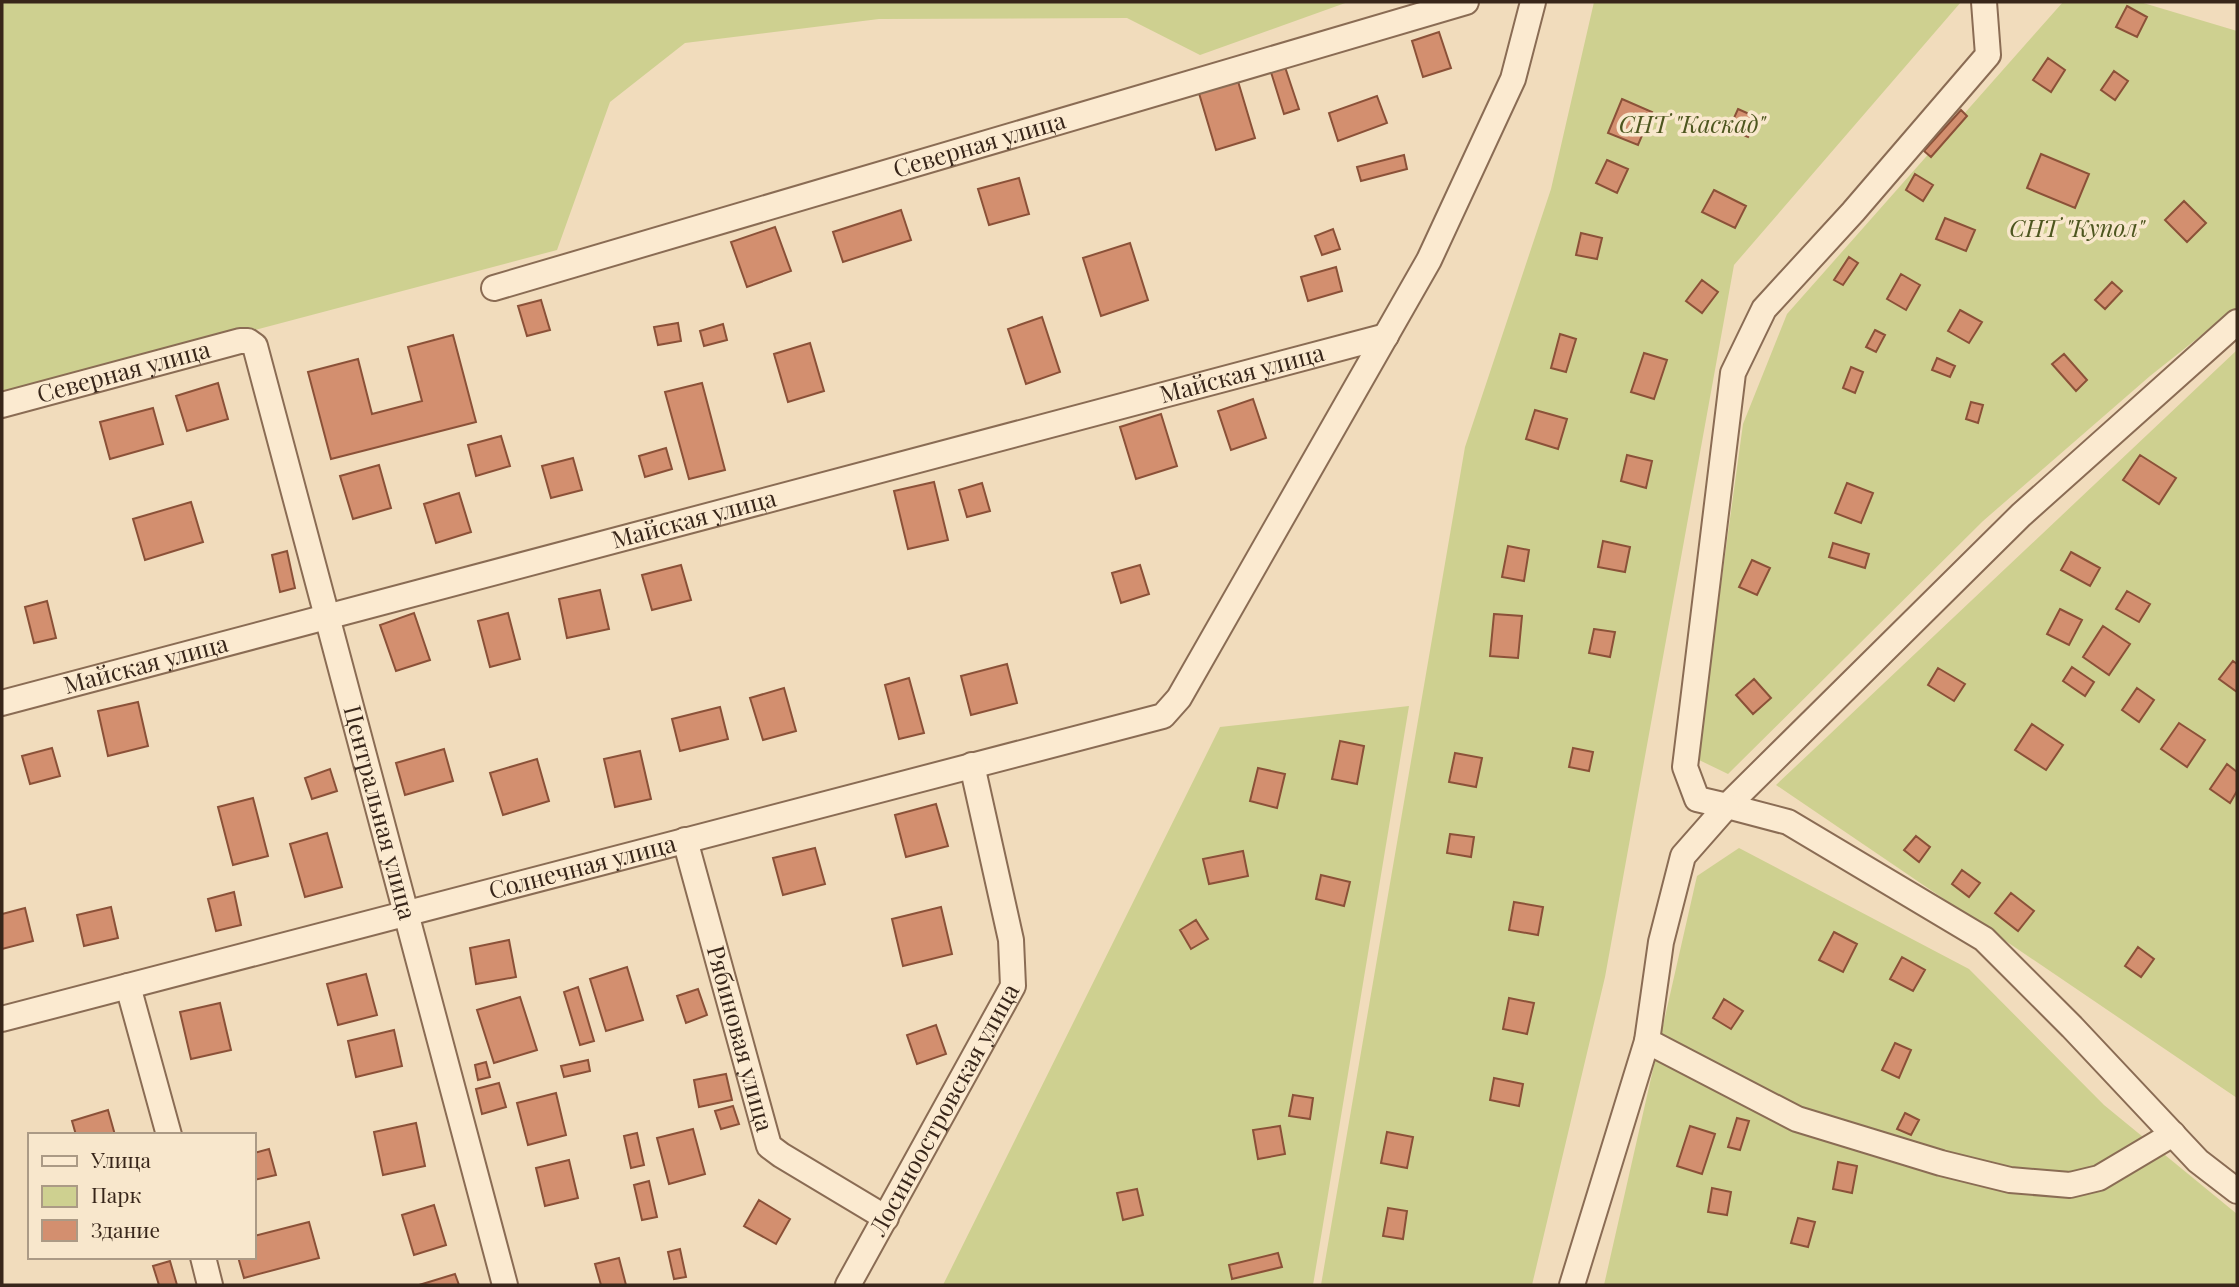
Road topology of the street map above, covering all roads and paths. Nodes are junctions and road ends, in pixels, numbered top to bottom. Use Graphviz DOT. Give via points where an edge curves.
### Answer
graph roads {
  1 [pos="1466,2"];
  2 [pos="1533,2"];
  3 [pos="1984,2"];
  4 [pos="494,288"];
  5 [pos="2237,322"];
  6 [pos="1386,336"];
  7 [pos="248,341"];
  8 [pos="2,405"];
  9 [pos="328,616"];
  10 [pos="2,703"];
  11 [pos="972,765"];
  12 [pos="1727,806"];
  13 [pos="685,840"];
  14 [pos="406,913"];
  15 [pos="128,986"];
  16 [pos="2,1019"];
  17 [pos="1647,1041"];
  18 [pos="168,1133"];
  19 [pos="2172,1134"];
  20 [pos="2237,1191"];
  21 [pos="886,1218"];
  22 [pos="203,1259"];
  23 [pos="210,1285"];
  24 [pos="505,1285"];
  25 [pos="848,1285"];
  26 [pos="1572,1285"];
  1 -- 4 [label="street, Северная улица"];
  2 -- 6 [label="street" via="1513,79 1429,260"];
  3 -- 12 [label="street" via="1989,55 1764,309 1733,373 1685,767 1698,799"];
  5 -- 12 [label="street" via="2021,515"];
  6 -- 9 [label="street, Майская улица"];
  6 -- 11 [label="street, Солнечная улица" via="1179,698 1163,716"];
  7 -- 8 [label="street, Северная улица"];
  7 -- 9 [label="street, Центральная улица" via="258,353"];
  9 -- 10 [label="street, Майская улица"];
  9 -- 14 [label="street, Центральная улица"];
  11 -- 13 [label="street, Солнечная улица"];
  11 -- 21 [label="street, Лосиноостровская улица" via="1011,940 1013,986"];
  12 -- 17 [label="street" via="1683,856 1661,942"];
  12 -- 19 [label="street" via="1788,821 1984,939"];
  13 -- 14 [label="street, Солнечная улица"];
  13 -- 21 [label="street, Рябиновая улица" via="769,1146"];
  14 -- 15 [label="street, Солнечная улица"];
  14 -- 24 [label="street, Центральная улица"];
  15 -- 16 [label="street, Солнечная улица"];
  15 -- 18 [label="street"];
  17 -- 19 [label="street" via="1797,1119 2010,1180 2070,1185 2099,1178"];
  17 -- 26 [label="street"];
  19 -- 20 [label="street"];
  21 -- 25 [label="street, Лосиноостровская улица"];
  22 -- 23 [label="street"];
}
